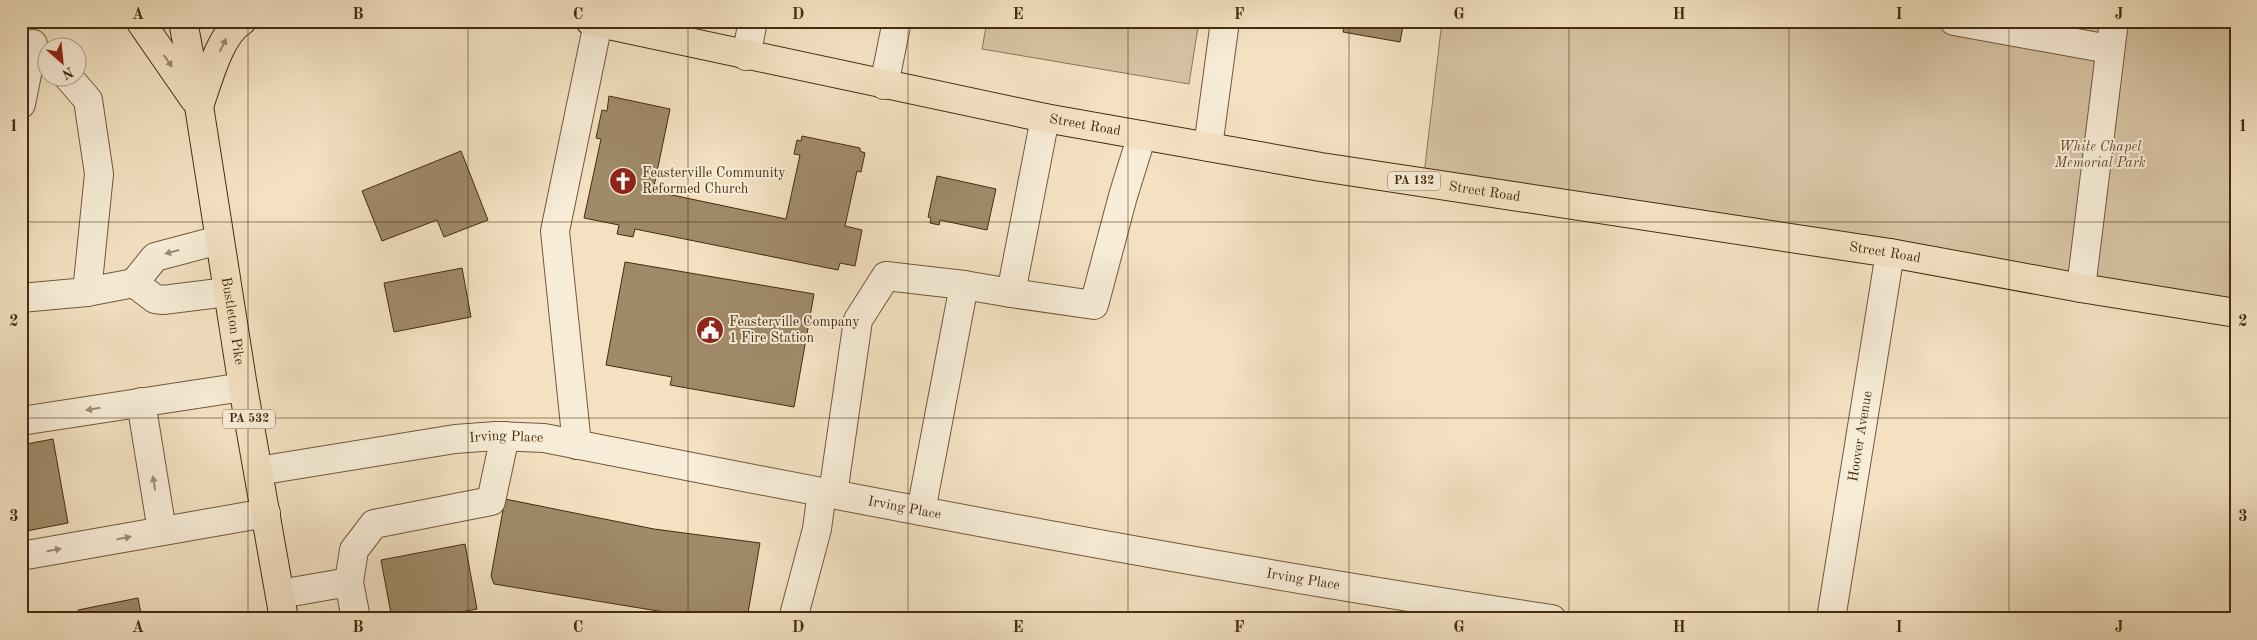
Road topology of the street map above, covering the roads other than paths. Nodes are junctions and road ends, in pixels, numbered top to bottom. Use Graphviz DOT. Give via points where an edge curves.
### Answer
graph roads {
  1 [pos="140,21"];
  2 [pos="183,21"];
  3 [pos="242,21"];
  4 [pos="753,21"];
  5 [pos="897,21"];
  6 [pos="1225,21"];
  7 [pos="1954,21"];
  8 [pos="2114,21"];
  9 [pos="594,22"];
  10 [pos="34,45"];
  11 [pos="2109,49"];
  12 [pos="746,56"];
  13 [pos="884,85"];
  14 [pos="78,88"];
  15 [pos="21,104"];
  16 [pos="199,106"];
  17 [pos="1045,118"];
  18 [pos="1142,135"];
  19 [pos="1208,147"];
  20 [pos="219,240"];
  21 [pos="1890,253"];
  22 [pos="134,283"];
  23 [pos="964,285"];
  24 [pos="2081,288"];
  25 [pos="88,292"];
  26 [pos="227,292"];
  27 [pos="1011,292"];
  28 [pos="21,298"];
  29 [pos="2236,313"];
  30 [pos="243,387"];
  31 [pos="141,402"];
  32 [pos="21,421"];
  33 [pos="505,436"];
  34 [pos="577,445"];
  35 [pos="258,472"];
  36 [pos="828,493"];
  37 [pos="921,511"];
  38 [pos="266,513"];
  39 [pos="162,531"];
  40 [pos="21,556"];
  41 [pos="349,582"];
  42 [pos="282,607"];
  43 [pos="356,619"];
  44 [pos="793,619"];
  45 [pos="1552,619"];
  46 [pos="1830,619"];
  1 -- 16 [label="main road, one-way"];
  2 -- 16 [label="main road, Bustleton Pike / PA 532"];
  16 -- 3 [label="main road, one-way" via="224,42"];
  4 -- 12 [label="street"];
  5 -- 13 [label="street"];
  6 -- 19 [label="street"];
  7 -- 11 [label="street"];
  8 -- 11 [label="street"];
  9 -- 12 [label="main road, Street Road / PA 132"];
  9 -- 34 [label="street" via="555,231"];
  10 -- 15 [label="street"];
  11 -- 24 [label="street"];
  12 -- 13 [label="main road, Street Road / PA 132"];
  13 -- 17 [label="main road, Street Road / PA 132"];
  14 -- 25 [label="street" via="88,100 99,174"];
  16 -- 20 [label="main road, Bustleton Pike / PA 532"];
  17 -- 18 [label="main road, Street Road / PA 132"];
  17 -- 27 [label="street"];
  18 -- 19 [label="main road, Street Road / PA 132"];
  18 -- 27 [label="street" via="1094,305"];
  19 -- 21 [label="main road, Street Road / PA 132"];
  20 -- 22 [label="street, one-way" via="155,257"];
  20 -- 26 [label="main road, Bustleton Pike / PA 532"];
  21 -- 24 [label="main road, Street Road / PA 132"];
  21 -- 46 [label="street, Hoover Avenue"];
  22 -- 25 [label="street"];
  22 -- 26 [label="street" via="155,299 163,300"];
  23 -- 27 [label="street"];
  23 -- 36 [label="street" via="886,276 867,305 858,320"];
  23 -- 37 [label="street"];
  24 -- 29 [label="main road, Street Road / PA 132"];
  25 -- 28 [label="street"];
  26 -- 30 [label="main road, Bustleton Pike / PA 532"];
  30 -- 31 [label="street"];
  30 -- 35 [label="main road, Bustleton Pike / PA 532"];
  31 -- 32 [label="street, one-way"];
  39 -- 31 [label="street, one-way"];
  33 -- 34 [label="street, Irving Place" via="544,438"];
  33 -- 35 [label="street, Irving Place" via="454,439"];
  33 -- 41 [label="street" via="491,501 374,524 354,550"];
  34 -- 36 [label="street, Irving Place"];
  35 -- 38 [label="main road, Bustleton Pike / PA 532"];
  36 -- 37 [label="street, Irving Place"];
  36 -- 44 [label="street"];
  37 -- 45 [label="street, Irving Place" via="1298,579"];
  38 -- 39 [label="street"];
  38 -- 42 [label="main road, Bustleton Pike / PA 532"];
  40 -- 39 [label="street, one-way"];
  41 -- 42 [label="street"];
  41 -- 43 [label="street"];
}
